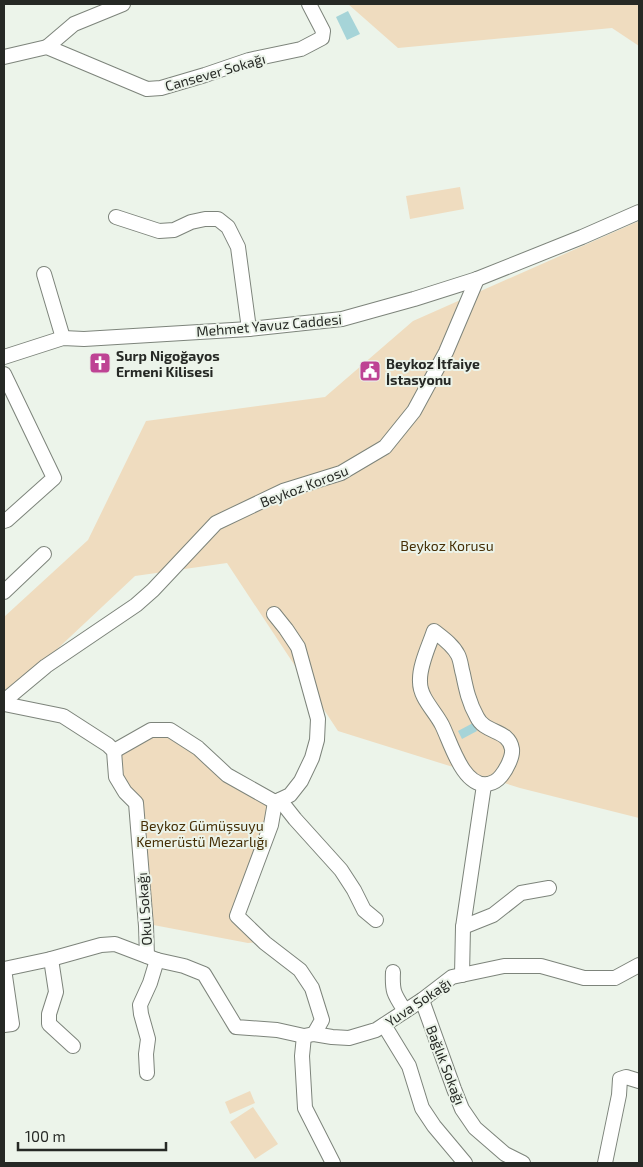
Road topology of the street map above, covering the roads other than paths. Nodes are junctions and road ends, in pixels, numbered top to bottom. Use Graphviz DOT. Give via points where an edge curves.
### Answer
graph roads {
  1 [pos="123,4"];
  2 [pos="309,4"];
  3 [pos="47,47"];
  4 [pos="4,57"];
  5 [pos="639,212"];
  6 [pos="116,218"];
  7 [pos="44,274"];
  8 [pos="477,279"];
  9 [pos="249,328"];
  10 [pos="63,338"];
  11 [pos="4,357"];
  12 [pos="4,374"];
  13 [pos="4,521"];
  14 [pos="44,554"];
  15 [pos="4,592"];
  16 [pos="274,614"];
  17 [pos="4,702"];
  18 [pos="114,752"];
  19 [pos="484,785"];
  20 [pos="278,801"];
  21 [pos="550,888"];
  22 [pos="376,920"];
  23 [pos="463,927"];
  24 [pos="51,958"];
  25 [pos="152,958"];
  26 [pos="639,965"];
  27 [pos="393,972"];
  28 [pos="462,975"];
  29 [pos="422,1000"];
  30 [pos="405,1011"];
  31 [pos="4,1025"];
  32 [pos="384,1025"];
  33 [pos="309,1035"];
  34 [pos="73,1046"];
  35 [pos="147,1073"];
  36 [pos="639,1081"];
  37 [pos="333,1163"];
  38 [pos="465,1163"];
  39 [pos="523,1163"];
  40 [pos="605,1163"];
  1 -- 3 [label="street" via="74,24"];
  2 -- 3 [label="street, Cansever Sokağı" via="323,31 322,38 301,49 249,60 161,88 147,89"];
  3 -- 4 [label="street"];
  5 -- 8 [label="street, Mehmet Yavuz Caddesi"];
  6 -- 9 [label="street" via="159,231 174,230 205,219 218,219 228,227 238,247"];
  7 -- 10 [label="street"];
  8 -- 9 [label="street, Mehmet Yavuz Caddesi" via="342,320"];
  8 -- 17 [label="street, Beykoz Korosu" via="446,352 414,411 385,447 341,473 283,491 216,524 142,600 46,666"];
  9 -- 10 [label="street, Mehmet Yavuz Caddesi" via="84,340"];
  10 -- 11 [label="street, Mehmet Yavuz Caddesi"];
  12 -- 13 [label="street" via="54,478"];
  14 -- 15 [label="street"];
  16 -- 20 [label="street" via="298,647 318,719 317,740 302,781 290,795"];
  17 -- 18 [label="street" via="63,716"];
  18 -- 20 [label="street" via="151,730 170,730 198,748 227,775"];
  18 -- 25 [label="street, Okul Sokağı" via="116,777 136,802 146,926"];
  19 -- 19 [label="street" via="475,782 456,758 442,724 421,690 424,659 434,631 448,641 458,655 469,700 479,721 485,728 507,738 512,749 500,777 494,783"];
  19 -- 23 [label="street"];
  20 -- 22 [label="street" via="341,870 364,910"];
  20 -- 33 [label="street" via="237,916 300,970 312,988 322,1020"];
  21 -- 23 [label="street" via="521,893 493,915"];
  23 -- 28 [label="street"];
  24 -- 25 [label="street" via="101,944 115,944"];
  24 -- 31 [label="street" via="4,969 12,1024"];
  24 -- 34 [label="street" via="56,992 49,1024"];
  25 -- 33 [label="street, Yuva Sokağı" via="204,974 236,1027"];
  25 -- 35 [label="street, Okul Sokağı" via="150,983 140,1005 148,1039"];
  26 -- 28 [label="street, Yuva Sokağı" via="614,978 584,978 541,966 504,966"];
  27 -- 30 [label="street" via="392,987"];
  28 -- 29 [label="street, Yuva Sokağı" via="452,977"];
  29 -- 30 [label="street, Yuva Sokağı"];
  29 -- 39 [label="street, Bağlık Sokağı" via="462,1108 476,1128 505,1154"];
  30 -- 32 [label="street, Yuva Sokağı"];
  32 -- 33 [label="street, Yuva Sokağı" via="349,1038"];
  32 -- 38 [label="street" via="408,1066 422,1108"];
  33 -- 37 [label="street" via="302,1056 305,1108"];
  36 -- 40 [label="street" via="626,1077 620,1080"];
}
